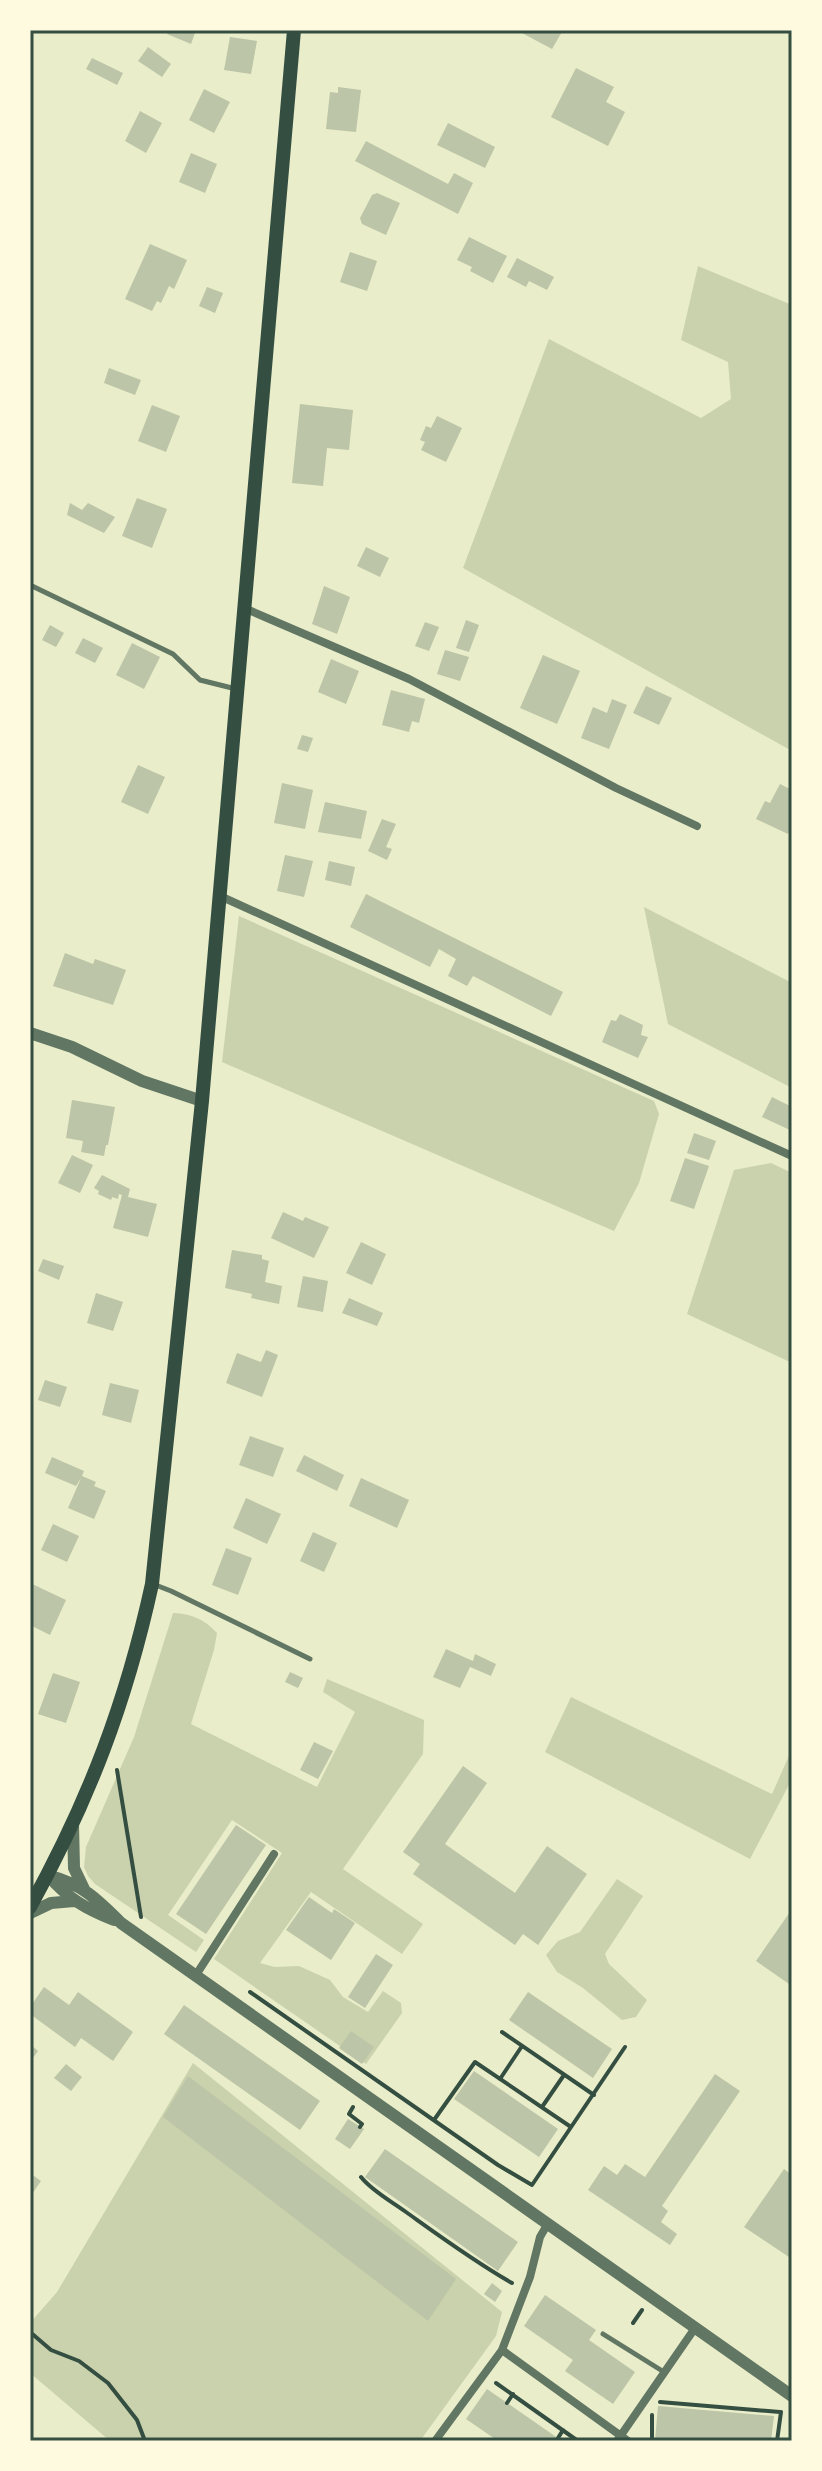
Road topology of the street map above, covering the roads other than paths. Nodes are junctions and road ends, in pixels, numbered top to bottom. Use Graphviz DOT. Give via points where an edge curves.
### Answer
graph roads {
  1 [pos="294,30"];
  2 [pos="30,585"];
  3 [pos="244,608"];
  4 [pos="237,689"];
  5 [pos="697,826"];
  6 [pos="220,896"];
  7 [pos="30,1033"];
  8 [pos="202,1101"];
  9 [pos="792,1156"];
  10 [pos="152,1584"];
  11 [pos="310,1659"];
  12 [pos="73,1824"];
  13 [pos="274,1854"];
  14 [pos="47,1875"];
  15 [pos="84,1889"];
  16 [pos="74,1901"];
  17 [pos="30,1910"];
  18 [pos="121,1923"];
  19 [pos="196,1975"];
  20 [pos="547,2225"];
  21 [pos="695,2328"];
  22 [pos="603,2334"];
  23 [pos="502,2350"];
  24 [pos="664,2372"];
  25 [pos="792,2396"];
  26 [pos="622,2439"];
  27 [pos="435,2441"];
  1 -- 3 [label="main road"];
  2 -- 4 [label="lane" via="173,654 200,680"];
  3 -- 4 [label="main road"];
  3 -- 5 [label="street" via="409,679"];
  4 -- 6 [label="main road"];
  6 -- 8 [label="main road"];
  6 -- 9 [label="street"];
  7 -- 8 [label="street"];
  8 -- 10 [label="main road"];
  10 -- 11 [label="lane"];
  10 -- 12 [label="main road" via="107,1746"];
  12 -- 14 [label="main road"];
  12 -- 15 [label="street" via="74,1868"];
  13 -- 19 [label="street"];
  14 -- 15 [label="street"];
  14 -- 16 [label="street"];
  14 -- 17 [label="main road"];
  15 -- 18 [label="street"];
  16 -- 17 [label="street"];
  16 -- 18 [label="street"];
  18 -- 19 [label="street"];
  19 -- 20 [label="street"];
  20 -- 21 [label="street"];
  20 -- 23 [label="street"];
  21 -- 24 [label="street"];
  21 -- 25 [label="street"];
  22 -- 24 [label="lane"];
  23 -- 26 [label="street"];
  23 -- 27 [label="street"];
  24 -- 26 [label="street"];
}
